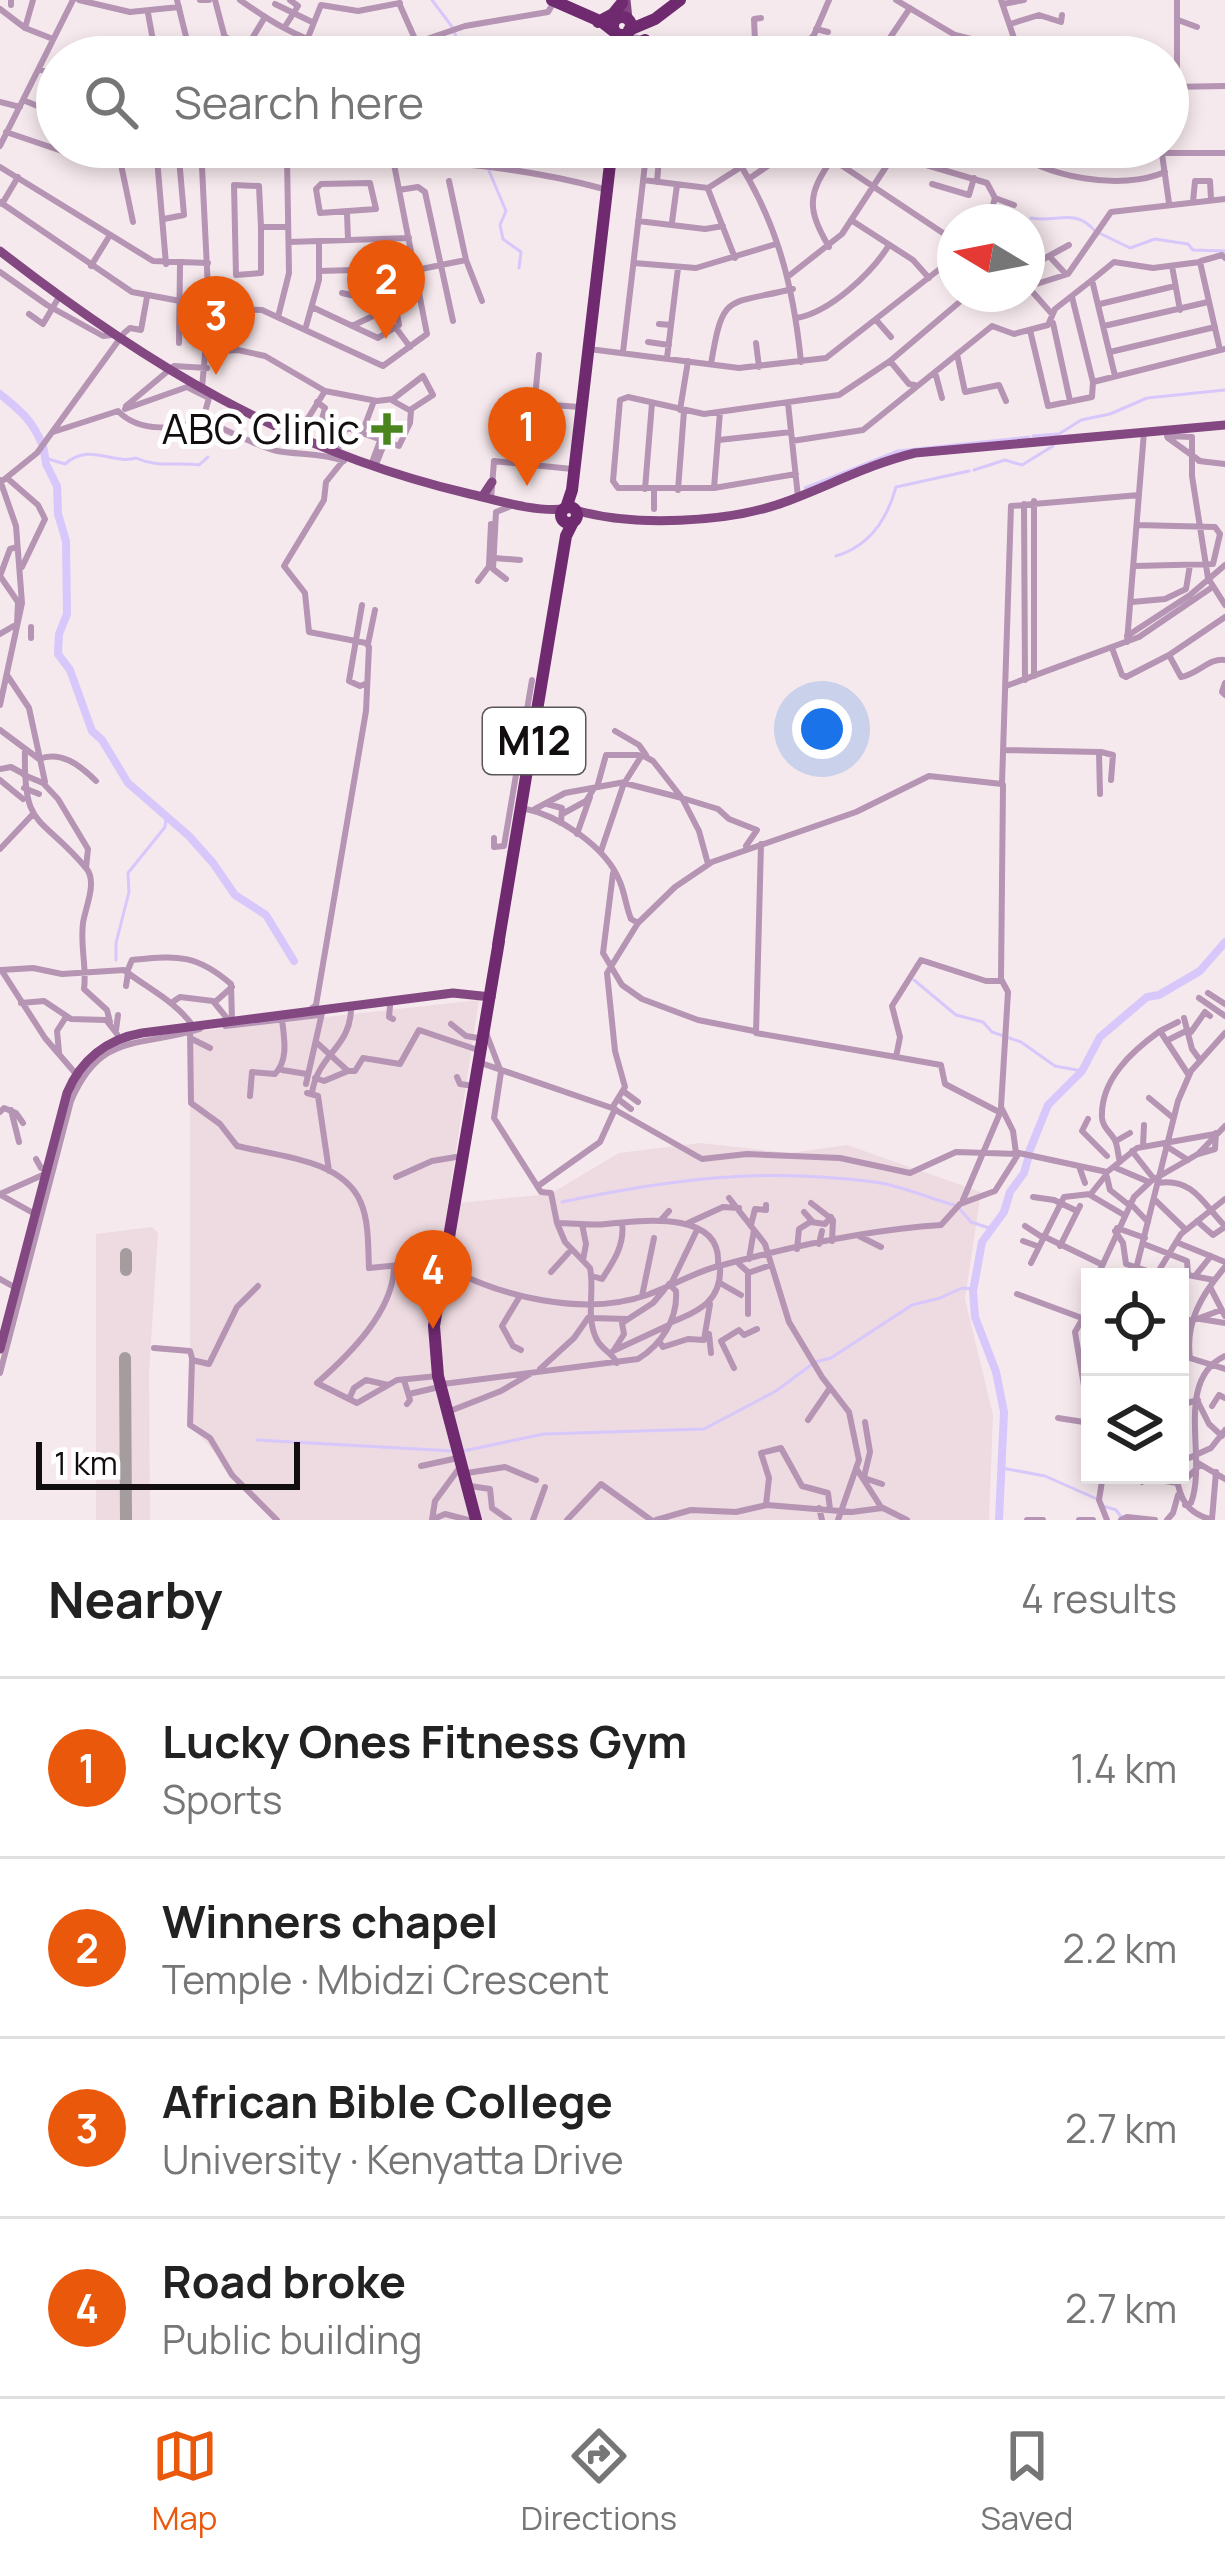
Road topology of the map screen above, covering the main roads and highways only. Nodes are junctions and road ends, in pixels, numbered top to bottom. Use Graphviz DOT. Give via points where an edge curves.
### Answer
graph roads {
  1 [pos="554,0"];
  2 [pos="680,0"];
  3 [pos="664,11"];
  4 [pos="623,20"];
  5 [pos="610,168"];
  6 [pos="2,255"];
  7 [pos="1225,425"];
  8 [pos="572,492"];
  9 [pos="569,517"];
  10 [pos="499,941"];
  11 [pos="484,995"];
  12 [pos="3,1323"];
  13 [pos="0,1346"];
  14 [pos="472,1520"];
  1 -- 4 [label="highway"];
  2 -- 3 [label="highway"];
  3 -- 4 [label="highway"];
  3 -- 4 [label="highway" via="656,19"];
  5 -- 8 [label="highway, M12"];
  6 -- 9 [label="main road" via="56,302 167,372 297,437 373,466"];
  7 -- 9 [label="main road" via="915,453 756,512 710,519"];
  8 -- 9 [label="highway, M12"];
  8 -- 9 [label="highway"];
  9 -- 10 [label="highway, M12" via="527,809"];
  10 -- 11 [label="highway, M12"];
  10 -- 11 [label="highway, M12"];
  11 -- 12 [label="main road" via="133,1034 104,1047 67,1093"];
  11 -- 14 [label="highway, M12" via="434,1325 438,1386"];
  12 -- 13 [label="main road"];
}
